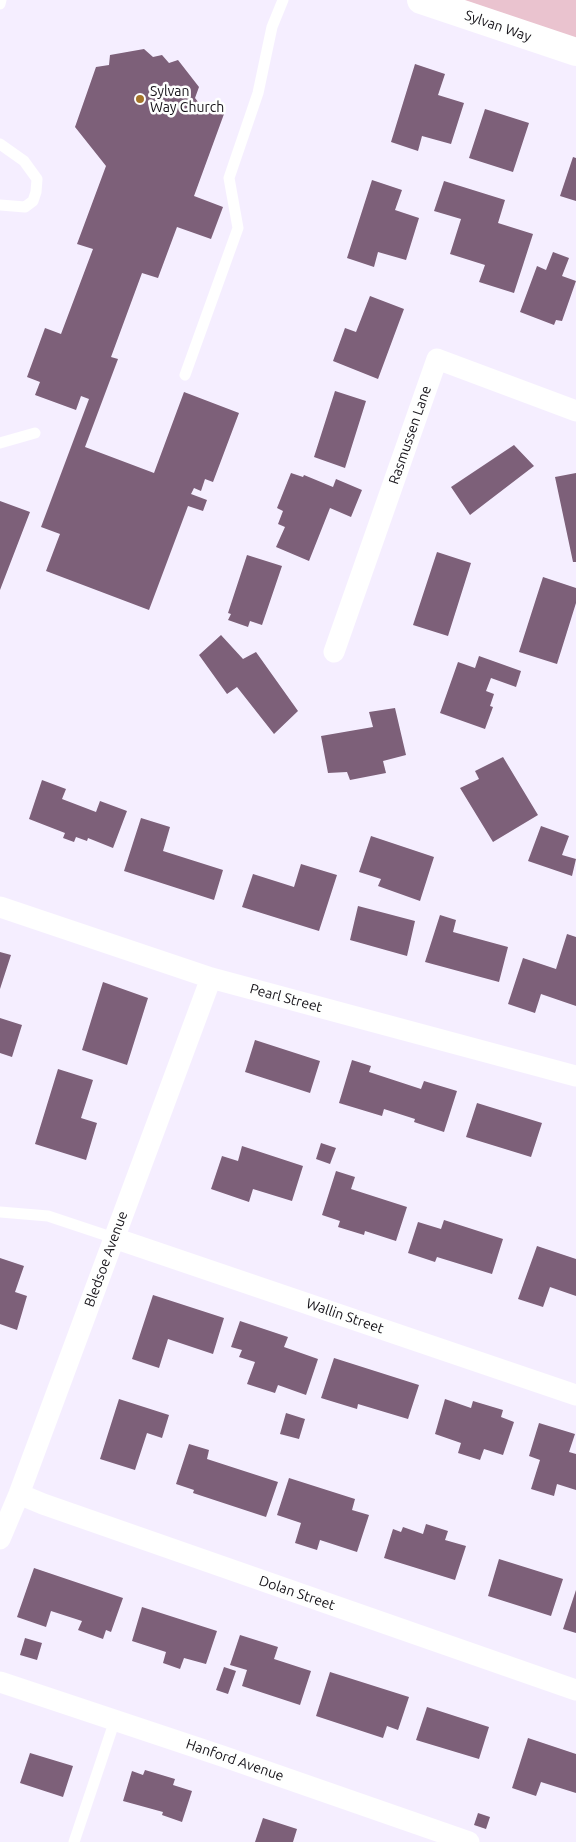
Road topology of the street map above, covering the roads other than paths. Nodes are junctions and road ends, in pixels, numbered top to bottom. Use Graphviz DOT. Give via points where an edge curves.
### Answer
graph roads {
  1 [pos="1,0"];
  2 [pos="283,0"];
  3 [pos="421,0"];
  4 [pos="0,4"];
  5 [pos="576,52"];
  6 [pos="0,144"];
  7 [pos="0,205"];
  8 [pos="186,376"];
  9 [pos="576,410"];
  10 [pos="35,433"];
  11 [pos="0,443"];
  12 [pos="334,652"];
  13 [pos="0,907"];
  14 [pos="211,978"];
  15 [pos="576,1076"];
  16 [pos="0,1212"];
  17 [pos="114,1238"];
  18 [pos="576,1394"];
  19 [pos="19,1494"];
  20 [pos="0,1539"];
  21 [pos="0,1682"];
  22 [pos="576,1690"];
  23 [pos="116,1720"];
  24 [pos="74,1842"];
  25 [pos="469,1842"];
  1 -- 4 [label="lane"];
  2 -- 8 [label="lane" via="272,27 258,93 229,178 238,228"];
  3 -- 5 [label="main road, Sylvan Way"];
  6 -- 7 [label="lane" via="24,161 37,179 33,201 26,207"];
  9 -- 12 [label="street, Rasmussen Lane" via="437,359"];
  10 -- 11 [label="lane"];
  13 -- 14 [label="street, Pearl Street"];
  14 -- 15 [label="street, Pearl Street"];
  14 -- 17 [label="street, Bledsoe Avenue"];
  16 -- 17 [label="lane" via="48,1216"];
  17 -- 18 [label="street, Wallin Street"];
  17 -- 19 [label="street, Bledsoe Avenue"];
  19 -- 20 [label="street, Bledsoe Avenue"];
  19 -- 22 [label="street, Dolan Street"];
  21 -- 23 [label="street, Hanford Avenue"];
  23 -- 24 [label="lane"];
  23 -- 25 [label="street, Hanford Avenue"];
}
